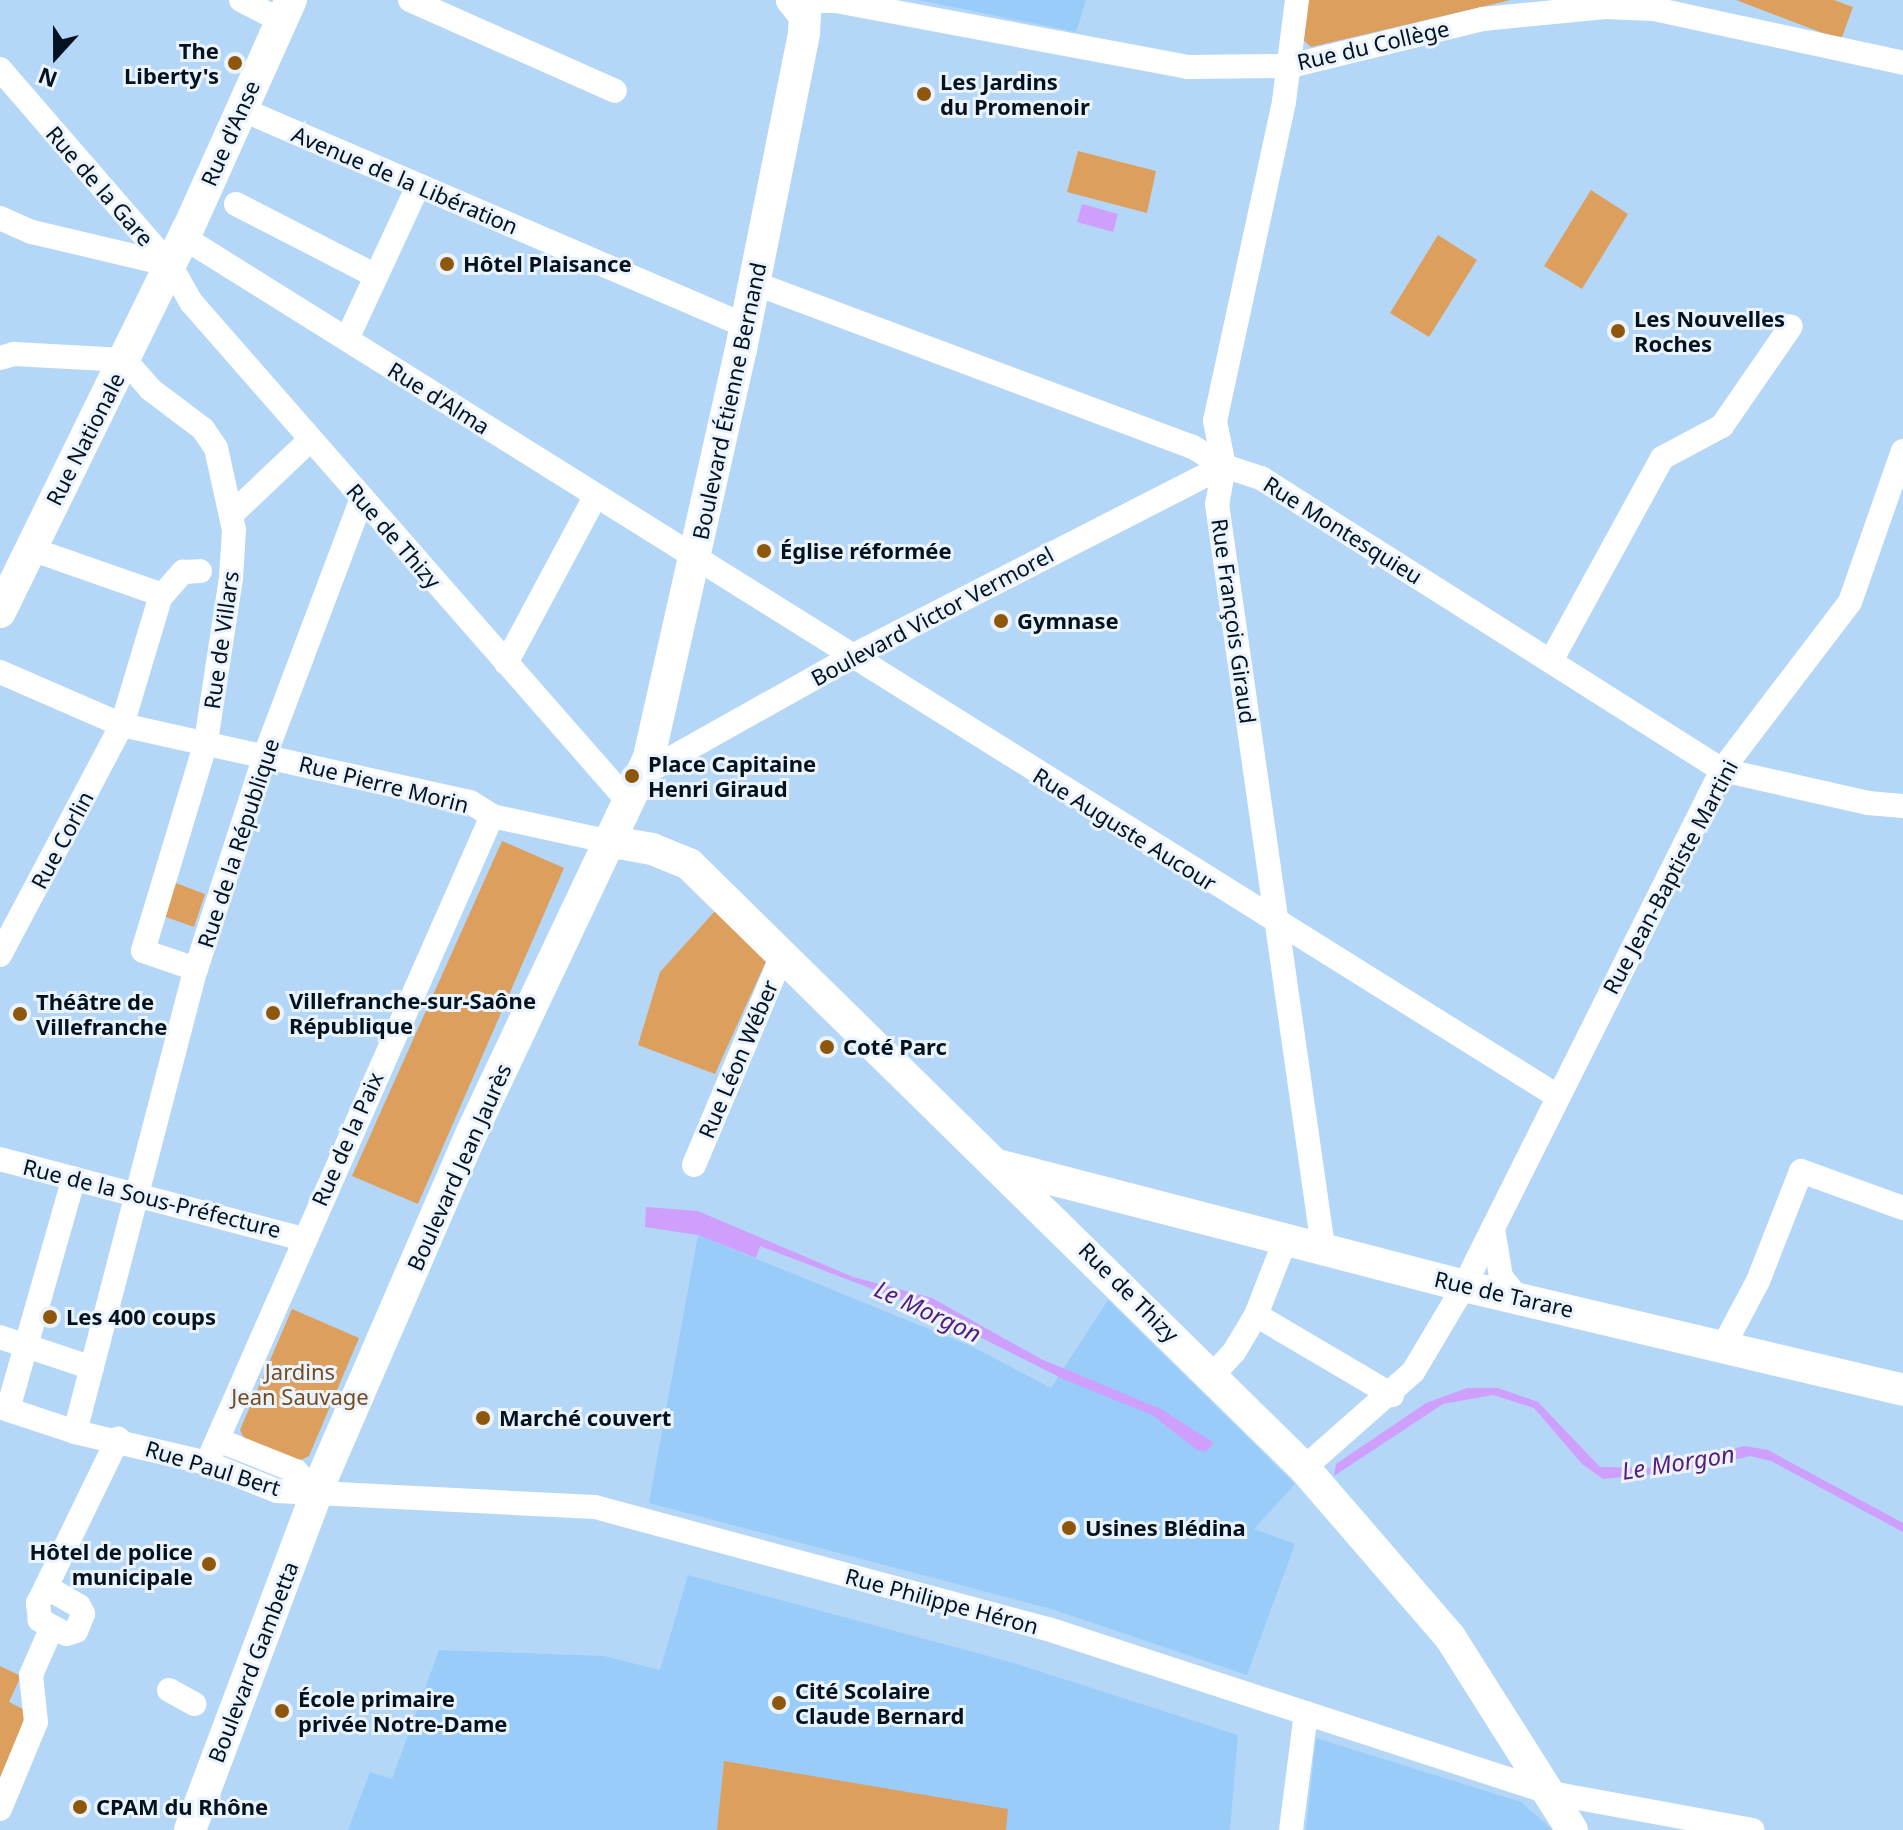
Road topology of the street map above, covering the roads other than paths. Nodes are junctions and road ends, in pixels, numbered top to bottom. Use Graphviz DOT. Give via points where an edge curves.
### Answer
graph roads {
  1 [pos="241,0"];
  2 [pos="410,0"];
  3 [pos="793,0"];
  4 [pos="1297,0"];
  5 [pos="286,10"];
  6 [pos="1903,63"];
  7 [pos="1290,66"];
  8 [pos="0,69"];
  9 [pos="615,91"];
  10 [pos="241,109"];
  11 [pos="418,186"];
  12 [pos="236,204"];
  13 [pos="0,218"];
  14 [pos="176,251"];
  15 [pos="376,276"];
  16 [pos="754,283"];
  17 [pos="746,326"];
  18 [pos="1791,326"];
  19 [pos="347,339"];
  20 [pos="0,358"];
  21 [pos="125,360"];
  22 [pos="310,440"];
  23 [pos="1903,451"];
  24 [pos="1224,466"];
  25 [pos="595,497"];
  26 [pos="362,498"];
  27 [pos="232,514"];
  28 [pos="31,549"];
  29 [pos="694,560"];
  30 [pos="200,571"];
  31 [pos="162,595"];
  32 [pos="0,612"];
  33 [pos="851,658"];
  34 [pos="1551,661"];
  35 [pos="506,663"];
  36 [pos="0,672"];
  37 [pos="122,725"];
  38 [pos="206,742"];
  39 [pos="265,755"];
  40 [pos="1722,770"];
  41 [pos="635,787"];
  42 [pos="1903,806"];
  43 [pos="492,816"];
  44 [pos="607,841"];
  45 [pos="1276,922"];
  46 [pos="783,953"];
  47 [pos="0,955"];
  48 [pos="196,969"];
  49 [pos="1557,1096"];
  50 [pos="0,1159"];
  51 [pos="694,1165"];
  52 [pos="1001,1166"];
  53 [pos="74,1178"];
  54 [pos="1105,1194"];
  55 [pos="137,1195"];
  56 [pos="1892,1204"];
  57 [pos="1493,1229"];
  58 [pos="1071,1235"];
  59 [pos="1286,1238"];
  60 [pos="303,1239"];
  61 [pos="1323,1247"];
  62 [pos="1464,1286"];
  63 [pos="1518,1298"];
  64 [pos="1256,1315"];
  65 [pos="0,1337"];
  66 [pos="1724,1345"];
  67 [pos="27,1346"];
  68 [pos="92,1368"];
  69 [pos="1213,1375"];
  70 [pos="1903,1390"];
  71 [pos="1392,1395"];
  72 [pos="4,1408"];
  73 [pos="75,1432"];
  74 [pos="118,1439"];
  75 [pos="218,1440"];
  76 [pos="207,1463"];
  77 [pos="1304,1468"];
  78 [pos="316,1495"];
  79 [pos="46,1587"];
  80 [pos="52,1627"];
  81 [pos="169,1690"];
  82 [pos="1306,1713"];
  83 [pos="211,1714"];
  84 [pos="1515,1738"];
  85 [pos="1469,1767"];
  86 [pos="1551,1793"];
  87 [pos="0,1809"];
  88 [pos="190,1830"];
  89 [pos="1291,1830"];
  90 [pos="1572,1830"];
  91 [pos="1753,1830"];
  1 -- 5 [label="street"];
  2 -- 9 [label="street"];
  3 -- 7 [label="street, Rue du Collège" via="836,1 1187,67"];
  3 -- 16 [label="main road, Boulevard Étienne Bernand" via="805,16 804,33"];
  4 -- 7 [label="street, Rue François Giraud"];
  5 -- 10 [label="main road, Rue d'Anse"];
  6 -- 7 [label="street, Rue du Collège" via="1654,9 1605,7 1483,19"];
  7 -- 24 [label="street, Rue François Giraud" via="1219,389 1216,441"];
  8 -- 14 [label="street, Rue de la Gare"];
  10 -- 11 [label="street, Avenue de la Libération"];
  10 -- 14 [label="main road, Rue d'Anse"];
  11 -- 15 [label="street"];
  11 -- 17 [label="street, Avenue de la Libération"];
  12 -- 15 [label="street"];
  13 -- 14 [label="street" via="32,232"];
  14 -- 19 [label="street, Rue d'Alma"];
  14 -- 21 [label="main road, Rue Nationale"];
  14 -- 22 [label="street, Rue de Thizy" via="191,302"];
  15 -- 19 [label="street"];
  16 -- 17 [label="main road, Boulevard Étienne Bernand"];
  16 -- 24 [label="street, Rue Montesquieu" via="1191,446"];
  17 -- 29 [label="main road, Boulevard Étienne Bernand"];
  18 -- 34 [label="street" via="1722,426 1662,458"];
  19 -- 25 [label="street, Rue d'Alma"];
  20 -- 21 [label="street" via="14,354"];
  21 -- 27 [label="street, Rue de Villars" via="150,389 203,429 216,448"];
  21 -- 28 [label="main road, Rue Nationale"];
  22 -- 26 [label="street, Rue de Thizy"];
  22 -- 27 [label="street"];
  23 -- 40 [label="street, Rue Jean-Baptiste Martini" via="1850,602"];
  24 -- 33 [label="street, Boulevard Victor Vermorel"];
  24 -- 34 [label="street, Rue Montesquieu" via="1261,478"];
  24 -- 45 [label="street, Rue François Giraud" via="1217,504"];
  25 -- 29 [label="street, Rue d'Alma"];
  25 -- 35 [label="street"];
  26 -- 35 [label="street, Rue de Thizy"];
  26 -- 39 [label="street, Rue de la République"];
  27 -- 38 [label="street, Rue de Villars" via="231,578"];
  28 -- 31 [label="street"];
  28 -- 32 [label="main road, Rue Nationale"];
  29 -- 33 [label="street, Rue Auguste Aucour"];
  29 -- 41 [label="main road, Boulevard Étienne Bernand"];
  30 -- 31 [label="street" via="183,572"];
  31 -- 37 [label="street, Rue Corlin"];
  33 -- 41 [label="street, Boulevard Victor Vermorel"];
  33 -- 45 [label="street, Rue Auguste Aucour"];
  34 -- 40 [label="street, Rue Montesquieu"];
  35 -- 41 [label="street, Rue de Thizy"];
  36 -- 37 [label="street, Rue Pierre Morin"];
  37 -- 38 [label="street, Rue Pierre Morin"];
  37 -- 47 [label="street, Rue Corlin"];
  38 -- 39 [label="street, Rue Pierre Morin"];
  38 -- 48 [label="street, Rue de Villars" via="143,951"];
  39 -- 43 [label="street, Rue Pierre Morin" via="470,802"];
  39 -- 48 [label="street, Rue de la République"];
  40 -- 42 [label="street, Rue Montesquieu"];
  40 -- 49 [label="street, Rue Jean-Baptiste Martini"];
  41 -- 44 [label="main road"];
  43 -- 44 [label="street, Rue Pierre Morin"];
  43 -- 60 [label="street, Rue de la Paix"];
  44 -- 46 [label="main road, Rue de Thizy" via="652,849 689,864"];
  44 -- 78 [label="main road, Boulevard Jean Jaurès" via="472,1132"];
  45 -- 49 [label="street, Rue Auguste Aucour"];
  45 -- 61 [label="street, Rue François Giraud"];
  46 -- 51 [label="street, Rue Léon Wéber"];
  46 -- 52 [label="main road, Rue de Thizy"];
  48 -- 55 [label="street, Rue de la République"];
  49 -- 57 [label="street, Rue Jean-Baptiste Martini"];
  50 -- 53 [label="street, Rue de la Sous-Préfecture"];
  52 -- 54 [label="main road, Rue de Tarare"];
  52 -- 58 [label="main road, Rue de Thizy"];
  53 -- 55 [label="street, Rue de la Sous-Préfecture"];
  53 -- 67 [label="street"];
  54 -- 58 [label="main road" via="1082,1198 1071,1212"];
  54 -- 59 [label="main road, Rue de Tarare"];
  55 -- 60 [label="street, Rue de la Sous-Préfecture"];
  55 -- 68 [label="street, Rue de la République"];
  56 -- 66 [label="street" via="1801,1171 1758,1281"];
  57 -- 62 [label="street, Rue Jean-Baptiste Martini"];
  57 -- 63 [label="street" via="1501,1277"];
  58 -- 69 [label="main road, Rue de Thizy"];
  59 -- 61 [label="main road, Rue de Tarare"];
  59 -- 64 [label="street"];
  60 -- 75 [label="street, Rue de la Paix"];
  61 -- 62 [label="main road, Rue de Tarare"];
  62 -- 63 [label="main road, Rue de Tarare"];
  62 -- 71 [label="street, Rue Jean-Baptiste Martini" via="1413,1372"];
  63 -- 66 [label="main road, Rue de Tarare"];
  64 -- 69 [label="street"];
  64 -- 71 [label="street"];
  65 -- 67 [label="street"];
  66 -- 70 [label="main road, Rue de Tarare"];
  67 -- 68 [label="street"];
  67 -- 72 [label="street"];
  68 -- 73 [label="street, Rue de la République"];
  69 -- 77 [label="main road, Rue de Thizy"];
  71 -- 77 [label="street, Rue Jean-Baptiste Martini"];
  72 -- 73 [label="street, Rue Paul Bert"];
  73 -- 74 [label="street, Rue Paul Bert"];
  74 -- 76 [label="street, Rue Paul Bert"];
  74 -- 79 [label="street"];
  75 -- 76 [label="street, Rue de la Paix"];
  75 -- 78 [label="street, Rue Paul Bert" via="296,1471"];
  76 -- 78 [label="street, Rue Paul Bert" via="277,1491"];
  77 -- 84 [label="main road, Rue de Thizy" via="1450,1637"];
  78 -- 82 [label="street, Rue Philippe Héron" via="595,1507 1048,1629"];
  78 -- 83 [label="main road, Boulevard Gambetta"];
  79 -- 80 [label="street" via="36,1612"];
  79 -- 80 [label="street" via="83,1614 71,1634"];
  80 -- 87 [label="street" via="31,1675 36,1722"];
  81 -- 83 [label="street"];
  82 -- 85 [label="street, Rue Philippe Héron"];
  82 -- 89 [label="street"];
  83 -- 88 [label="main road, Boulevard Gambetta"];
  84 -- 85 [label="street" via="1492,1762"];
  84 -- 86 [label="main road, Rue de Thizy"];
  85 -- 86 [label="street, Rue Philippe Héron"];
  86 -- 90 [label="main road, Rue de Thizy"];
  86 -- 91 [label="street, Rue Philippe Héron"];
}
